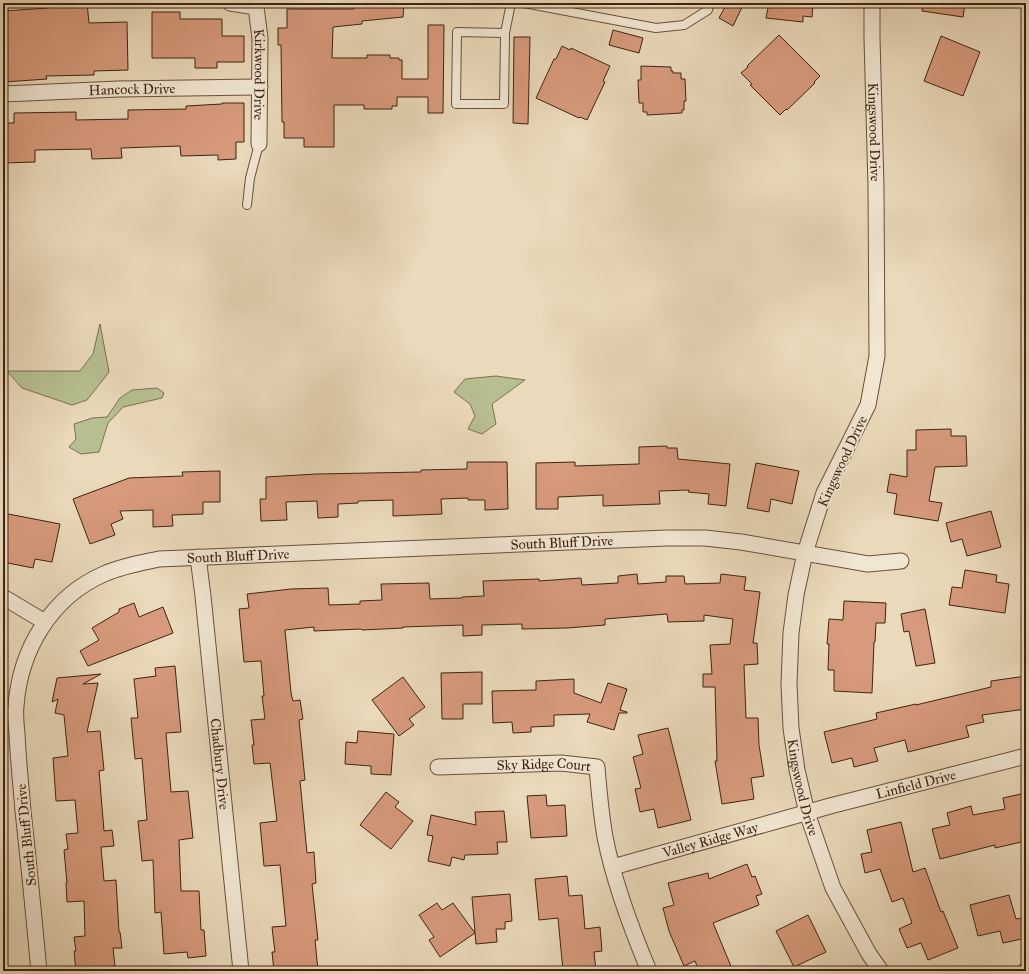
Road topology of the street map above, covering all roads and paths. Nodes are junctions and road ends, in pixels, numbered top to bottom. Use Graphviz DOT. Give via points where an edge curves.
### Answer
graph roads {
  1 [pos="230,3"];
  2 [pos="511,3"];
  3 [pos="524,3"];
  4 [pos="710,3"];
  5 [pos="872,3"];
  6 [pos="505,33"];
  7 [pos="260,87"];
  8 [pos="3,94"];
  9 [pos="259,144"];
  10 [pos="247,205"];
  11 [pos="805,553"];
  12 [pos="198,557"];
  13 [pos="901,561"];
  14 [pos="3,597"];
  15 [pos="44,622"];
  16 [pos="1026,756"];
  17 [pos="438,767"];
  18 [pos="807,813"];
  19 [pos="613,867"];
  20 [pos="39,971"];
  21 [pos="241,971"];
  22 [pos="649,971"];
  23 [pos="881,971"];
  1 -- 7 [label="street, Kirkwood Drive" via="256,7 260,38"];
  2 -- 6 [label="lane"];
  3 -- 4 [label="lane" via="656,28 684,25 708,10"];
  5 -- 11 [label="street, Kingswood Drive" via="877,356 868,405 824,493"];
  6 -- 6 [label="lane" via="504,104 456,104 457,32"];
  7 -- 8 [label="street, Hancock Drive"];
  7 -- 9 [label="street, Kirkwood Drive"];
  9 -- 10 [label="lane" via="250,178"];
  11 -- 12 [label="street, South Bluff Drive" via="705,538 666,538"];
  11 -- 13 [label="street, South Bluff Drive" via="868,564"];
  11 -- 18 [label="street, Kingswood Drive" via="791,633 788,684 796,770"];
  12 -- 15 [label="street, South Bluff Drive" via="159,559 103,574 62,602"];
  12 -- 21 [label="street, Chadbury Drive"];
  14 -- 15 [label="street"];
  15 -- 20 [label="street, South Bluff Drive" via="31,644 22,672 16,706 18,756"];
  16 -- 18 [label="street, Linfield Drive"];
  17 -- 19 [label="street, Sky Ridge Court" via="561,763 596,767 600,807"];
  18 -- 19 [label="street, Valley Ridge Way"];
  18 -- 23 [label="street, Kingswood Drive" via="833,888"];
  19 -- 22 [label="street" via="625,908"];
}
